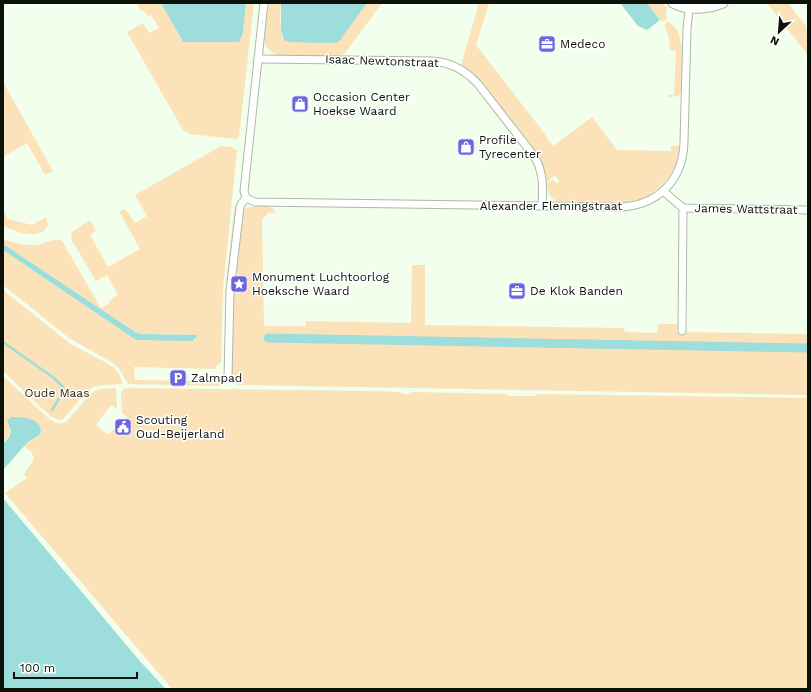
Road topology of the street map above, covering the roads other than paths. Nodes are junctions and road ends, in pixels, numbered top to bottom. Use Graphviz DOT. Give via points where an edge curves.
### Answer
graph roads {
  1 [pos="264,3"];
  2 [pos="672,3"];
  3 [pos="723,3"];
  4 [pos="689,8"];
  5 [pos="258,59"];
  6 [pos="663,191"];
  7 [pos="246,198"];
  8 [pos="542,206"];
  9 [pos="683,208"];
  10 [pos="808,210"];
  11 [pos="682,331"];
  12 [pos="228,378"];
  1 -- 5 [label="street"];
  2 -- 4 [label="street"];
  3 -- 4 [label="street"];
  4 -- 6 [label="street, Alexander Flemingstraat" via="683,153 676,176"];
  5 -- 7 [label="street" via="244,191"];
  5 -- 8 [label="street, Isaac Newtonstraat" via="432,61 460,69 478,84 537,160 542,179"];
  6 -- 8 [label="street, Alexander Flemingstraat" via="650,200 630,206"];
  6 -- 9 [label="street, James Wattstraat"];
  7 -- 8 [label="street, Alexander Flemingstraat" via="255,202"];
  7 -- 12 [label="street" via="240,207 232,277"];
  9 -- 10 [label="street, James Wattstraat"];
  9 -- 11 [label="street, James Wattstraat"];
}
